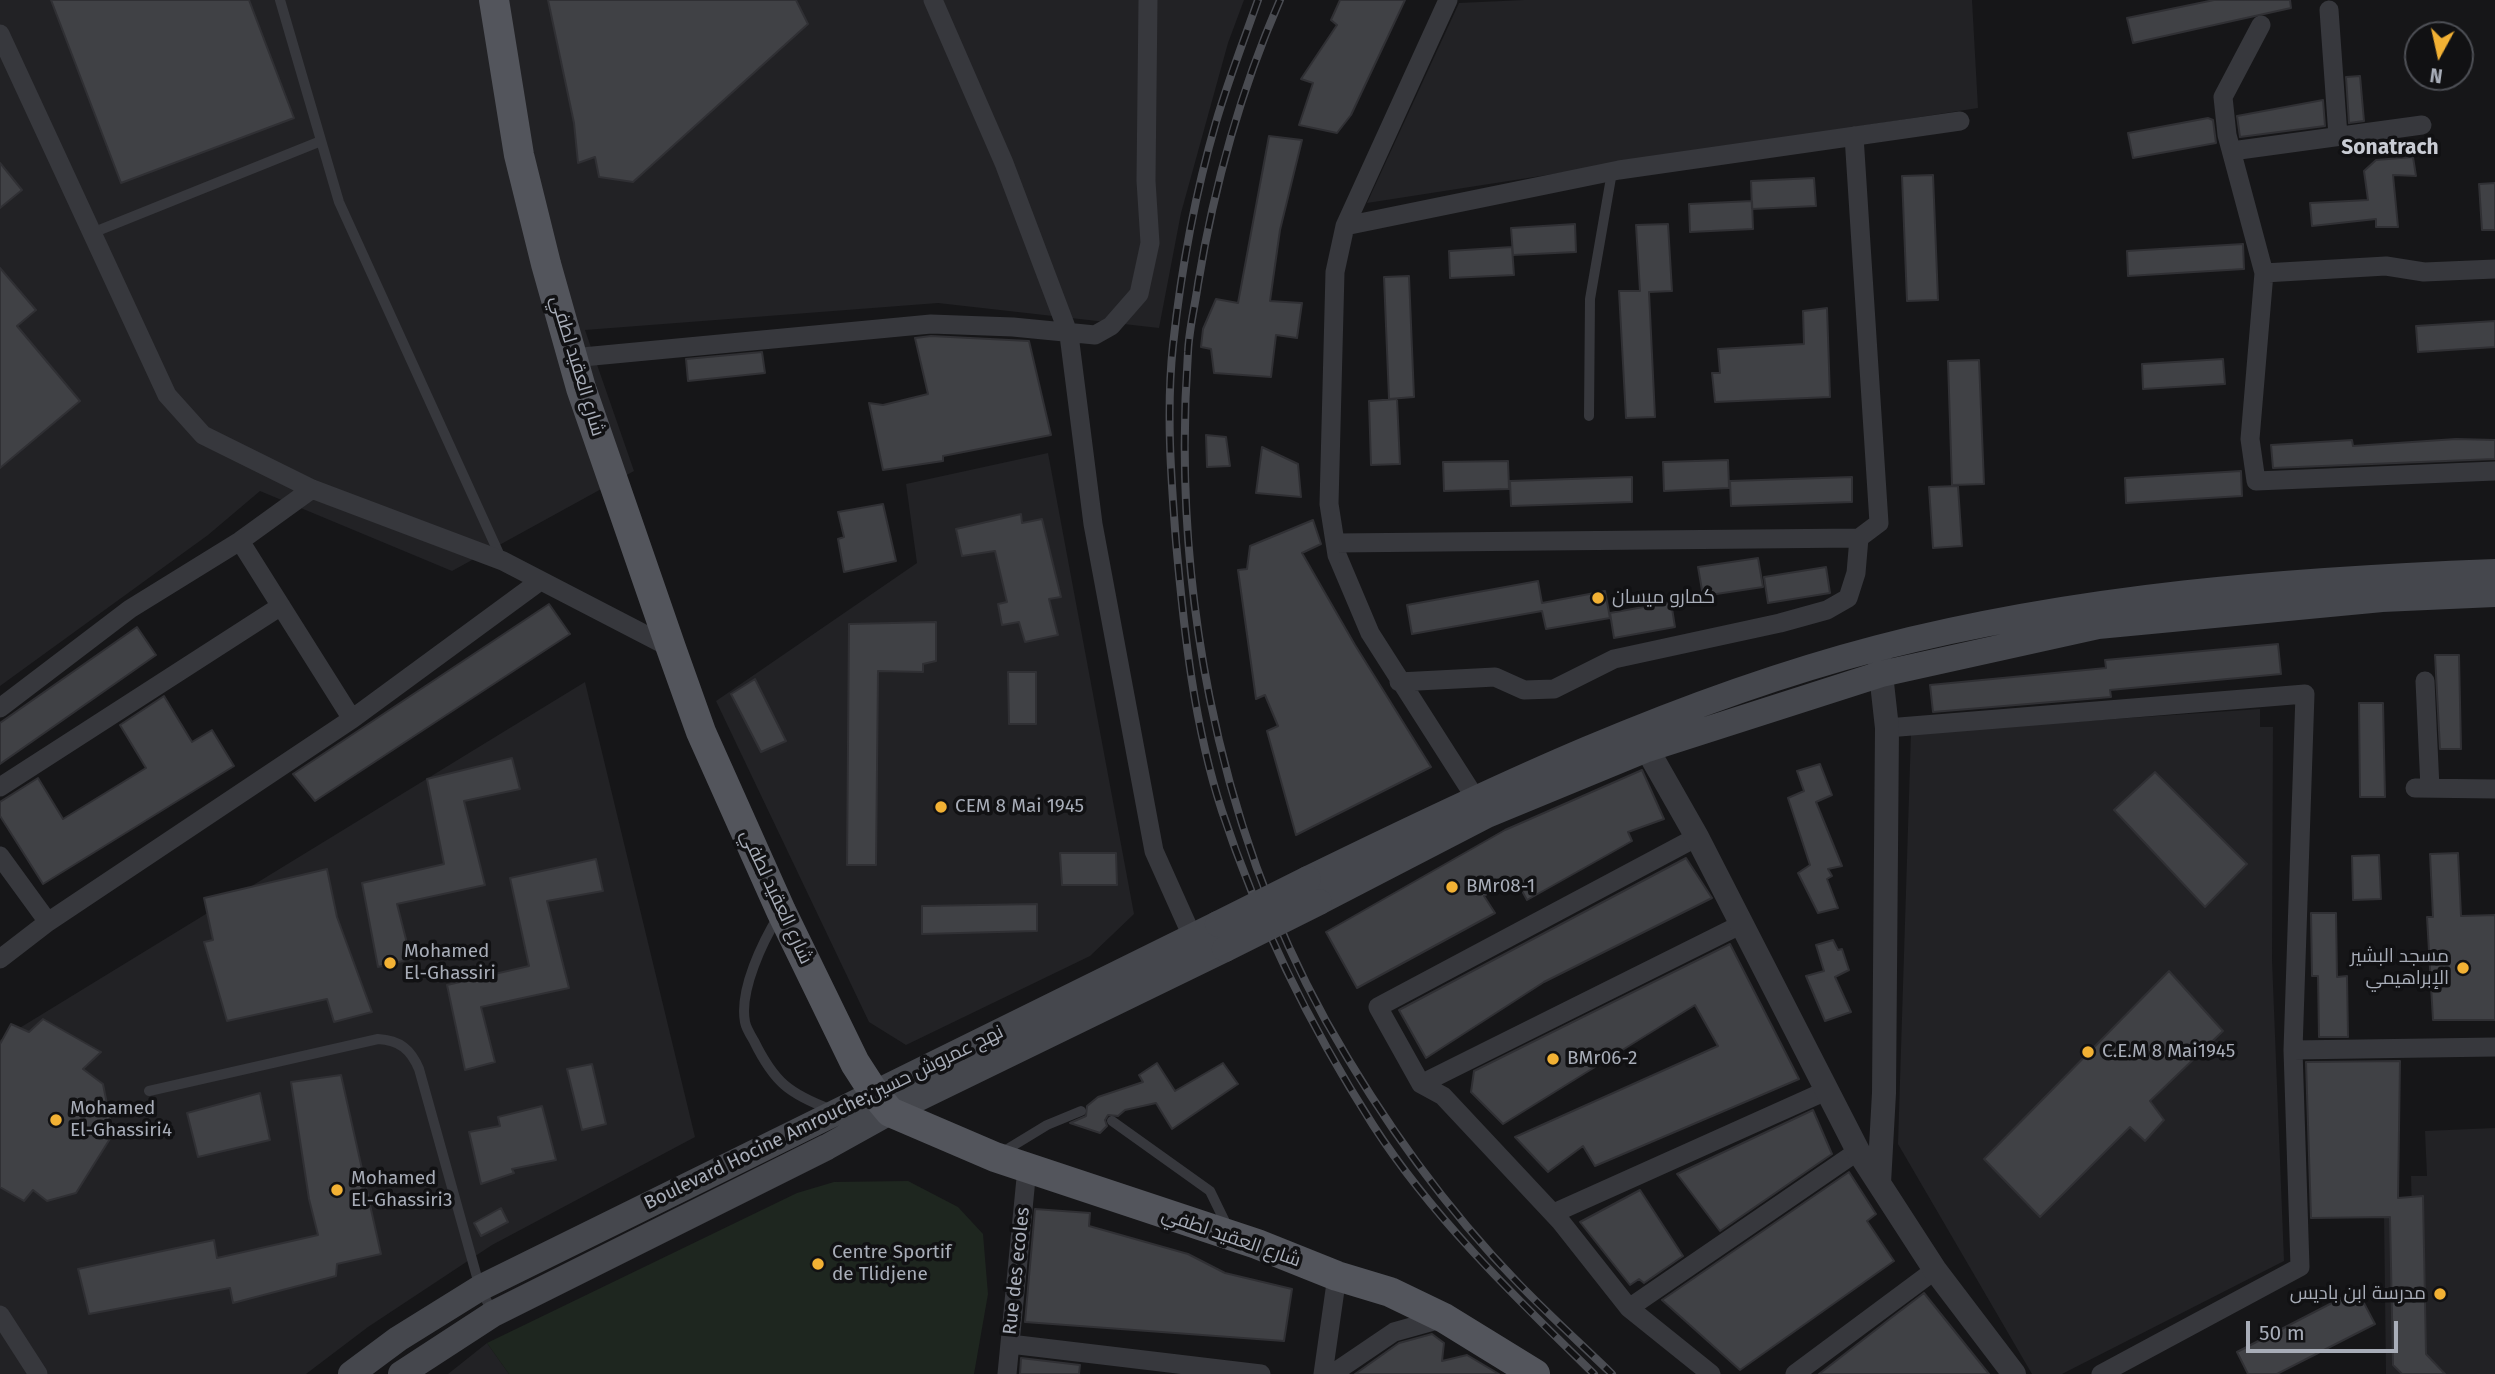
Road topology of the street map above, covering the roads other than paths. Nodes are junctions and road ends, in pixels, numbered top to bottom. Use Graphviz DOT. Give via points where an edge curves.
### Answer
graph roads {
  1 [pos="280,0"];
  2 [pos="494,0"];
  3 [pos="933,0"];
  4 [pos="1148,0"];
  5 [pos="1448,0"];
  6 [pos="2329,10"];
  7 [pos="2261,25"];
  8 [pos="0,34"];
  9 [pos="1960,121"];
  10 [pos="2422,125"];
  11 [pos="1854,136"];
  12 [pos="2338,136"];
  13 [pos="321,141"];
  14 [pos="2232,151"];
  15 [pos="1612,172"];
  16 [pos="1345,226"];
  17 [pos="92,233"];
  18 [pos="2495,269"];
  19 [pos="2264,273"];
  20 [pos="1069,335"];
  21 [pos="572,358"];
  22 [pos="1589,415"];
  23 [pos="2495,471"];
  24 [pos="312,489"];
  25 [pos="1859,538"];
  26 [pos="240,541"];
  27 [pos="1335,543"];
  28 [pos="503,561"];
  29 [pos="2495,572"];
  30 [pos="540,581"];
  31 [pos="2495,594"];
  32 [pos="281,606"];
  33 [pos="671,648"];
  34 [pos="1879,648"];
  35 [pos="1881,674"];
  36 [pos="2425,681"];
  37 [pos="1399,682"];
  38 [pos="0,708"];
  39 [pos="352,719"];
  40 [pos="1887,728"];
  41 [pos="1647,749"];
  42 [pos="0,787"];
  43 [pos="2495,789"];
  44 [pos="1480,807"];
  45 [pos="1697,837"];
  46 [pos="0,856"];
  47 [pos="781,911"];
  48 [pos="48,922"];
  49 [pos="1742,924"];
  50 [pos="1192,936"];
  51 [pos="1222,937"];
  52 [pos="0,959"];
  53 [pos="2495,1047"];
  54 [pos="2292,1050"];
  55 [pos="1421,1084"];
  56 [pos="1828,1090"];
  57 [pos="149,1091"];
  58 [pos="882,1103"];
  59 [pos="1081,1111"];
  60 [pos="836,1112"];
  61 [pos="1112,1121"];
  62 [pos="1858,1151"];
  63 [pos="995,1157"];
  64 [pos="1027,1168"];
  65 [pos="1879,1184"];
  66 [pos="1554,1213"];
  67 [pos="1232,1238"];
  68 [pos="1935,1270"];
  69 [pos="1337,1276"];
  70 [pos="480,1288"];
  71 [pos="1629,1308"];
  72 [pos="493,1314"];
  73 [pos="0,1315"];
  74 [pos="1444,1318"];
  75 [pos="1010,1344"];
  76 [pos="1533,1373"];
  77 [pos="38,1374"];
  78 [pos="351,1374"];
  79 [pos="401,1374"];
  80 [pos="1007,1374"];
  81 [pos="1261,1374"];
  82 [pos="1323,1374"];
  83 [pos="1332,1374"];
  84 [pos="1711,1374"];
  85 [pos="1796,1374"];
  86 [pos="2014,1374"];
  87 [pos="2101,1374"];
  1 -- 13 [label="lane"];
  2 -- 21 [label="main road, شارع العقيد لطفي" via="519,155"];
  3 -- 20 [label="street" via="1004,163"];
  4 -- 20 [label="street" via="1150,243 1139,295 1111,326 1095,335"];
  5 -- 16 [label="street"];
  6 -- 12 [label="street"];
  7 -- 14 [label="street" via="2223,97"];
  8 -- 17 [label="street"];
  9 -- 11 [label="street"];
  10 -- 12 [label="street"];
  11 -- 15 [label="street"];
  11 -- 25 [label="street" via="1879,523"];
  12 -- 14 [label="street"];
  13 -- 17 [label="lane"];
  13 -- 28 [label="lane" via="339,202"];
  14 -- 19 [label="street"];
  15 -- 16 [label="street"];
  15 -- 22 [label="lane" via="1590,299"];
  16 -- 27 [label="street" via="1335,272 1329,504"];
  17 -- 24 [label="street" via="167,395 203,435"];
  18 -- 19 [label="street" via="2424,272 2386,266"];
  19 -- 23 [label="street" via="2250,439 2256,481"];
  20 -- 21 [label="street" via="1013,327 931,324"];
  20 -- 50 [label="street" via="1093,524 1154,851"];
  21 -- 33 [label="main road, شارع العقيد لطفي"];
  24 -- 26 [label="street"];
  24 -- 28 [label="street"];
  25 -- 27 [label="street"];
  25 -- 37 [label="street" via="1848,598 1827,610 1614,659 1554,688 1524,690 1495,677"];
  26 -- 32 [label="street"];
  26 -- 38 [label="street" via="130,609"];
  27 -- 37 [label="street" via="1370,634"];
  28 -- 30 [label="street"];
  29 -- 34 [label="main road" via="2183,592"];
  30 -- 33 [label="street"];
  30 -- 39 [label="street"];
  31 -- 35 [label="main road" via="2368,600 2098,626"];
  32 -- 39 [label="street"];
  32 -- 42 [label="street"];
  33 -- 47 [label="main road, شارع العقيد لطفي" via="701,732"];
  34 -- 35 [label="street"];
  34 -- 44 [label="main road" via="1689,708"];
  35 -- 40 [label="street"];
  35 -- 41 [label="main road"];
  36 -- 43 [label="street" via="2422,788"];
  37 -- 44 [label="street"];
  39 -- 48 [label="street"];
  40 -- 54 [label="street" via="2305,694"];
  40 -- 65 [label="street"];
  41 -- 44 [label="main road"];
  41 -- 45 [label="street"];
  44 -- 51 [label="main road, Boulevard Hocine Amrouche;نهج عمروش حسين, bridge" via="1320,902"];
  44 -- 51 [label="main road, Boulevard Hocine Amrouche;نهج عمروش حسين, bridge" via="1308,879"];
  45 -- 49 [label="street"];
  45 -- 55 [label="street" via="1378,1007"];
  46 -- 48 [label="street"];
  47 -- 58 [label="main road, شارع العقيد لطفي" via="855,1063"];
  47 -- 60 [label="lane" via="762,943 748,986 745,1022 769,1072 805,1100"];
  48 -- 52 [label="street"];
  49 -- 55 [label="street"];
  49 -- 56 [label="street"];
  50 -- 51 [label="main road, Boulevard Hocine Amrouche;نهج عمروش حسين"];
  50 -- 58 [label="main road, Boulevard Hocine Amrouche;نهج عمروش حسين"];
  51 -- 58 [label="main road, Boulevard Hocine Amrouche;نهج عمروش حسين"];
  53 -- 54 [label="street"];
  54 -- 87 [label="street" via="2301,1267"];
  55 -- 66 [label="street" via="1443,1096"];
  56 -- 62 [label="street"];
  56 -- 66 [label="street"];
  57 -- 70 [label="lane" via="378,1039 400,1043 419,1069"];
  58 -- 60 [label="main road, Boulevard Hocine Amrouche;نهج عمروش حسين"];
  58 -- 63 [label="main road, شارع العقيد لطفي"];
  58 -- 72 [label="main road, Boulevard Hocine Amrouche;نهج عمروش حسين" via="827,1147"];
  59 -- 63 [label="lane" via="1047,1125"];
  60 -- 70 [label="main road, Boulevard Hocine Amrouche;نهج عمروش حسين"];
  61 -- 67 [label="lane" via="1210,1191"];
  62 -- 65 [label="street"];
  62 -- 71 [label="street"];
  63 -- 64 [label="main road, شارع العقيد لطفي"];
  64 -- 67 [label="main road, شارع العقيد لطفي"];
  64 -- 75 [label="street, Rue des ecoles"];
  65 -- 68 [label="street"];
  66 -- 71 [label="street"];
  67 -- 69 [label="main road, شارع العقيد لطفي"];
  68 -- 85 [label="street"];
  68 -- 86 [label="street"];
  69 -- 74 [label="main road, شارع العقيد لطفي" via="1390,1292"];
  69 -- 82 [label="street"];
  70 -- 72 [label="lane"];
  70 -- 78 [label="main road, Boulevard Hocine Amrouche;نهج عمروش حسين"];
  71 -- 84 [label="street"];
  72 -- 79 [label="main road, Boulevard Hocine Amrouche;نهج عمروش حسين"];
  73 -- 77 [label="street"];
  74 -- 76 [label="main road, شارع العقيد لطفي"];
  74 -- 83 [label="street" via="1395,1332"];
  75 -- 80 [label="street, Rue des ecoles"];
  75 -- 81 [label="street"];
}
